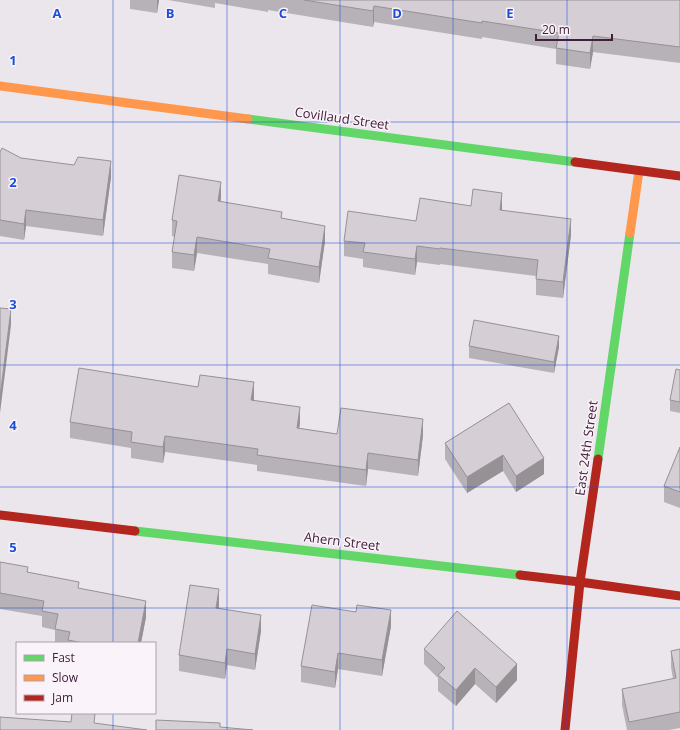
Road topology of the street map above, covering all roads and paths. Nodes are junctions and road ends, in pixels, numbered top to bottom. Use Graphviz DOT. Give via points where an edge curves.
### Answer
graph roads {
  1 [pos="0,86"];
  2 [pos="639,171"];
  3 [pos="680,176"];
  4 [pos="0,514"];
  5 [pos="580,582"];
  6 [pos="680,596"];
  7 [pos="565,730"];
  1 -- 2 [label="street, Covillaud Street"];
  2 -- 3 [label="street, Covillaud Street"];
  2 -- 5 [label="street, East 24th Street"];
  4 -- 5 [label="street, Ahern Street"];
  5 -- 6 [label="street, Ahern Street"];
  5 -- 7 [label="street, East 24th Street"];
}
